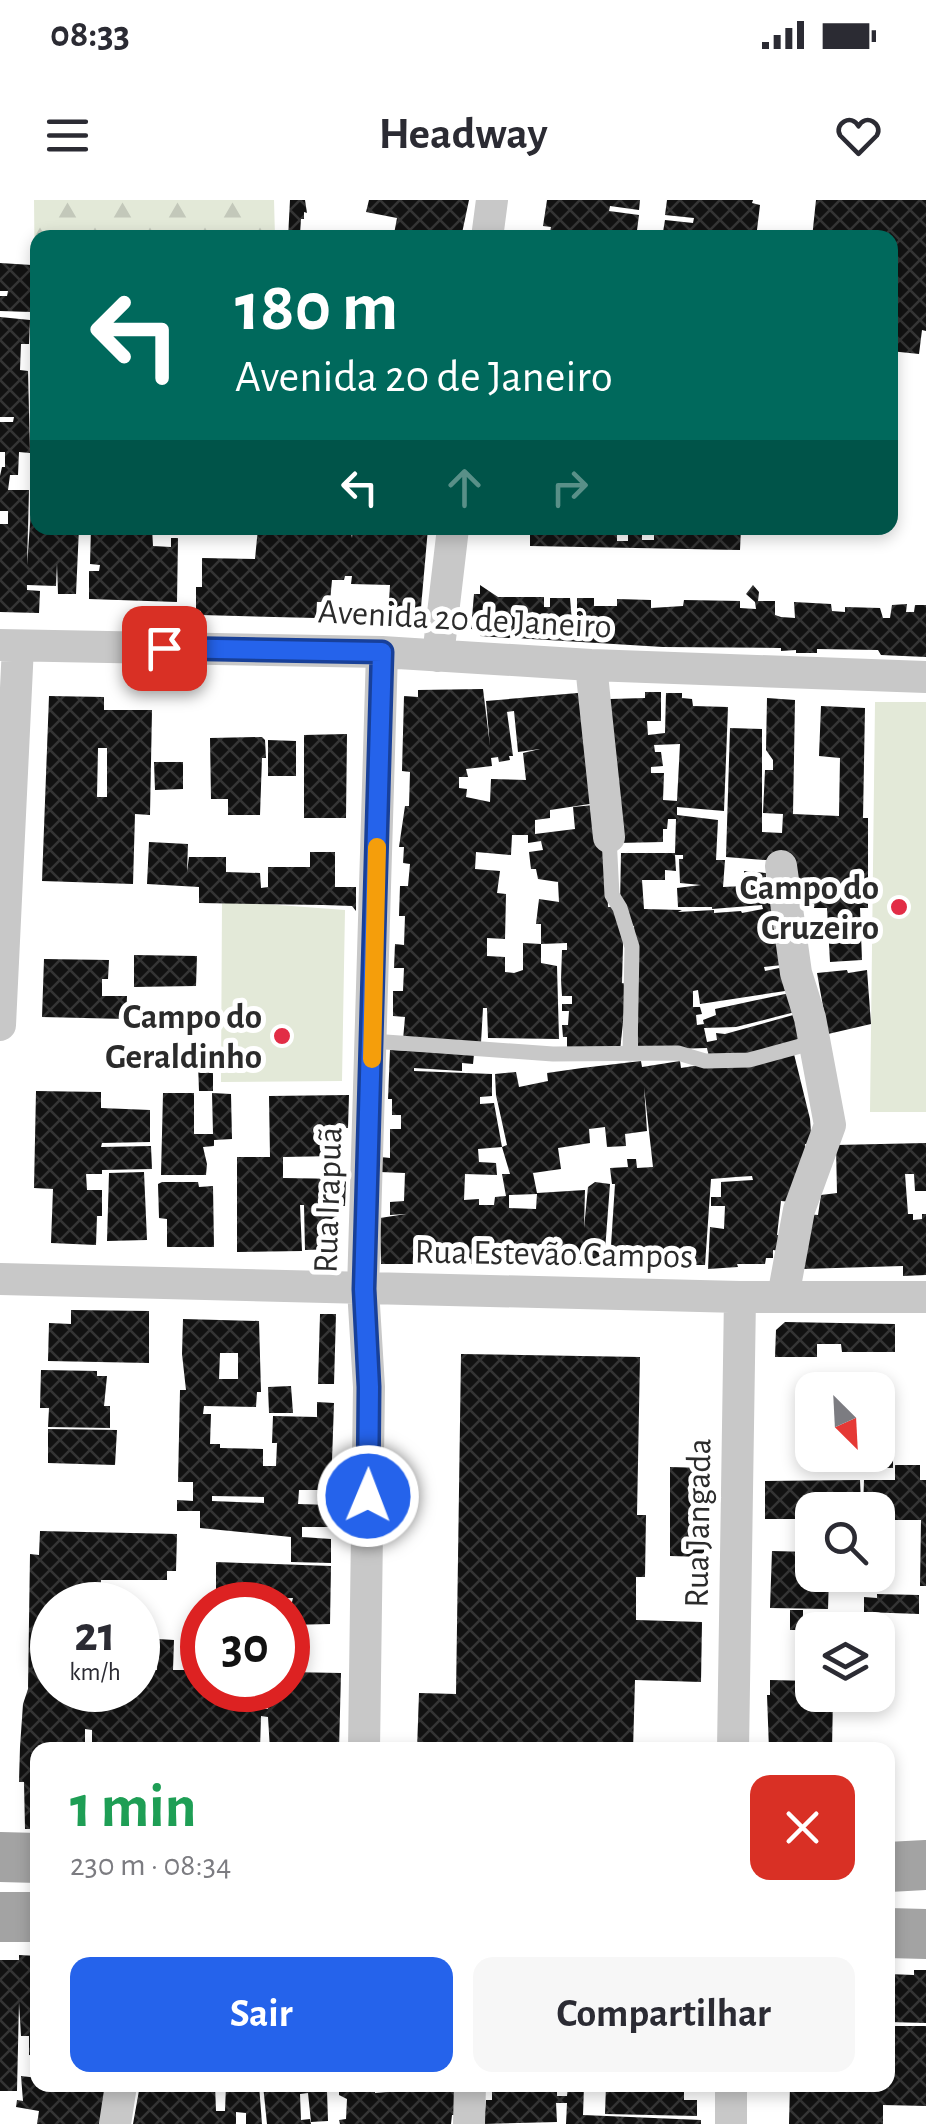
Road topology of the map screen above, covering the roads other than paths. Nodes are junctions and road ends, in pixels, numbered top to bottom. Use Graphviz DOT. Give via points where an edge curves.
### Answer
graph roads {
  1 [pos="492,200"];
  2 [pos="488,230"];
  3 [pos="453,535"];
  4 [pos="9,646"];
  5 [pos="382,652"];
  6 [pos="438,656"];
  7 [pos="591,665"];
  8 [pos="926,677"];
  9 [pos="609,837"];
  10 [pos="780,866"];
  11 [pos="0,1026"];
  12 [pos="372,1041"];
  13 [pos="815,1042"];
  14 [pos="630,1054"];
  15 [pos="0,1278"];
  16 [pos="364,1289"];
  17 [pos="740,1297"];
  18 [pos="783,1297"];
  19 [pos="926,1297"];
  20 [pos="364,1742"];
  21 [pos="734,1742"];
  22 [pos="0,1857"];
  23 [pos="30,1858"];
  24 [pos="926,1865"];
  25 [pos="895,1867"];
  26 [pos="0,1917"];
  27 [pos="30,1917"];
  28 [pos="895,1933"];
  29 [pos="926,1934"];
  30 [pos="119,2092"];
  31 [pos="470,2092"];
  32 [pos="731,2092"];
  33 [pos="114,2124"];
  34 [pos="469,2124"];
  35 [pos="732,2124"];
  1 -- 2 [label="street"];
  3 -- 6 [label="street"];
  4 -- 5 [label="street, Avenida 20 de Janeiro"];
  4 -- 11 [label="street"];
  5 -- 6 [label="street, Avenida 20 de Janeiro"];
  5 -- 12 [label="street, Rua Irapuã"];
  6 -- 7 [label="street, Avenida 20 de Janeiro"];
  7 -- 8 [label="street, Avenida 20 de Janeiro"];
  7 -- 9 [label="street"];
  9 -- 14 [label="lane" via="612,896 632,947"];
  10 -- 13 [label="street" via="796,973"];
  12 -- 14 [label="lane"];
  12 -- 16 [label="street, Rua Irapuã"];
  13 -- 14 [label="lane" via="750,1060"];
  13 -- 18 [label="street" via="830,1125 799,1210"];
  15 -- 16 [label="street, Rua Estevão Campos"];
  16 -- 17 [label="street, Rua Estevão Campos"];
  16 -- 20 [label="street, Rua Irapuã"];
  17 -- 18 [label="street, Rua Estevão Campos"];
  17 -- 21 [label="street, Rua Jangada"];
  18 -- 19 [label="street, Rua Estevão Campos"];
  22 -- 23 [label="main road"];
  24 -- 25 [label="main road"];
  26 -- 27 [label="main road"];
  28 -- 29 [label="main road"];
  30 -- 33 [label="street"];
  31 -- 34 [label="street"];
  32 -- 35 [label="street"];
}
